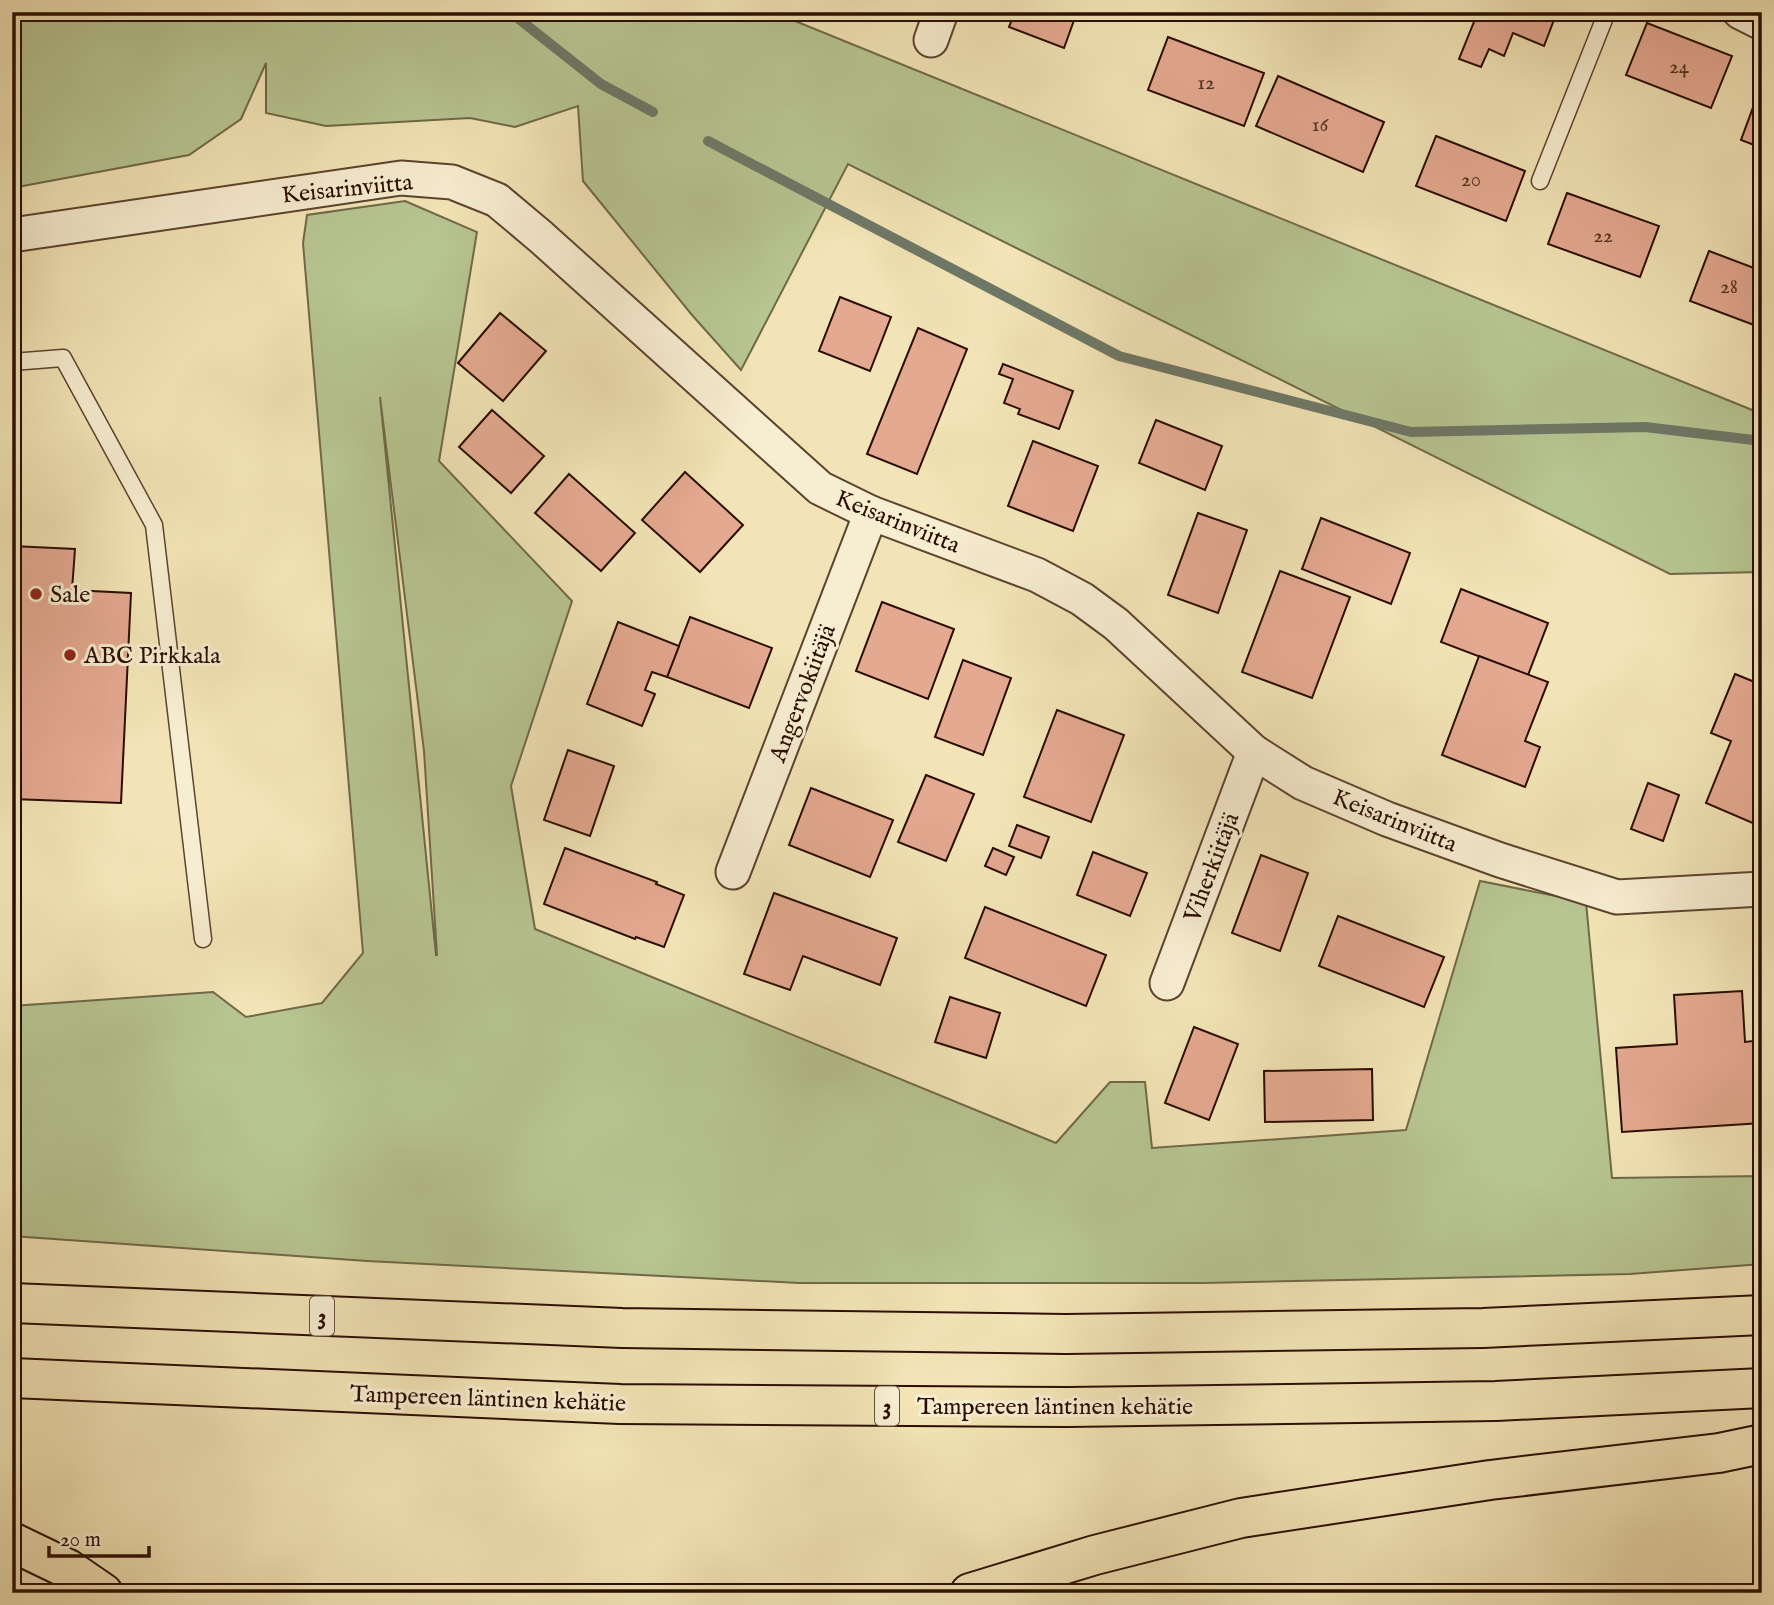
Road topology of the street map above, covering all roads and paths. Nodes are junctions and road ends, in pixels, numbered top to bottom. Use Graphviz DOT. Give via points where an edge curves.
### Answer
graph roads {
  1 [pos="1607,12"];
  2 [pos="1741,12"];
  3 [pos="1762,23"];
  4 [pos="1540,181"];
  5 [pos="12,235"];
  6 [pos="12,362"];
  7 [pos="871,513"];
  8 [pos="1254,752"];
  9 [pos="733,872"];
  10 [pos="1762,889"];
  11 [pos="203,939"];
  12 [pos="1167,983"];
  13 [pos="16,1303"];
  14 [pos="1762,1315"];
  15 [pos="12,1378"];
  16 [pos="1762,1388"];
  17 [pos="1762,1444"];
  18 [pos="12,1542"];
  19 [pos="103,1593"];
  20 [pos="970,1593"];
  1 -- 4 [label="lane"];
  2 -- 3 [label="street"];
  5 -- 7 [label="street, Keisarinviitta" via="401,178 453,182 497,200 820,488"];
  6 -- 11 [label="lane" via="63,358 154,525"];
  7 -- 8 [label="street, Keisarinviitta" via="1037,575 1082,599 1116,624"];
  7 -- 9 [label="street, Angervokiitäjä"];
  8 -- 10 [label="street, Keisarinviitta" via="1303,783 1387,819 1617,897"];
  8 -- 12 [label="street, Viherkiitäjä"];
  13 -- 14 [label="highway, 3" via="622,1328 1066,1334 1483,1328"];
  15 -- 16 [label="highway, Tampereen läntinen kehätie / 3" via="620,1404 1068,1407 1496,1401"];
  17 -- 20 [label="highway" via="1241,1518"];
  18 -- 19 [label="highway" via="68,1569"];
}
